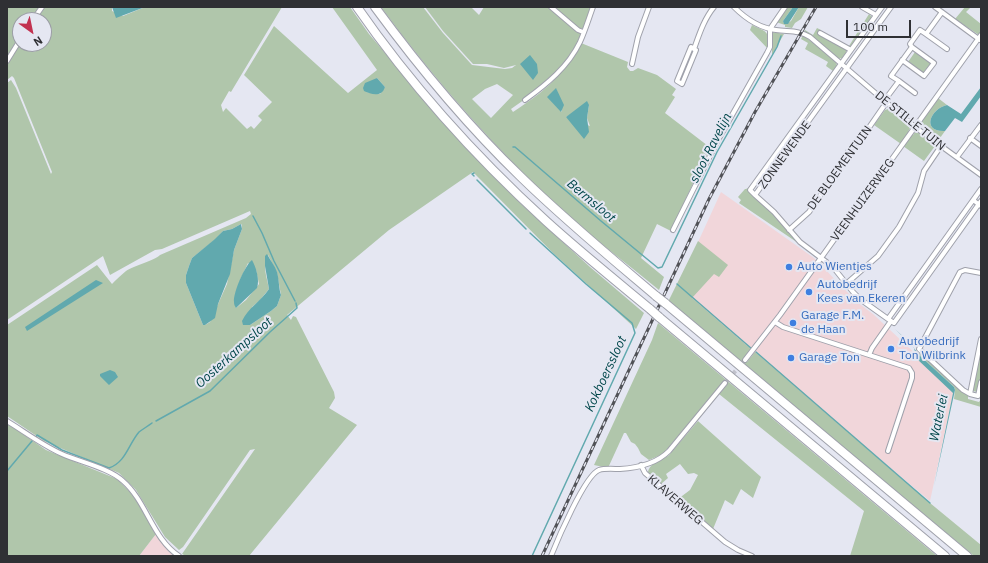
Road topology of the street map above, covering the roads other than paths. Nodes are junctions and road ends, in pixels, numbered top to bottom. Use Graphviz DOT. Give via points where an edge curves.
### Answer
graph roads {
  1 [pos="357,7"];
  2 [pos="375,7"];
  3 [pos="551,7"];
  4 [pos="593,7"];
  5 [pos="649,7"];
  6 [pos="714,7"];
  7 [pos="734,7"];
  8 [pos="785,7"];
  9 [pos="862,7"];
  10 [pos="882,7"];
  11 [pos="891,7"];
  12 [pos="935,7"];
  13 [pos="942,12"];
  14 [pos="876,15"];
  15 [pos="770,29"];
  16 [pos="583,32"];
  17 [pos="820,32"];
  18 [pos="926,34"];
  19 [pos="980,38"];
  20 [pos="912,47"];
  21 [pos="694,49"];
  22 [pos="946,49"];
  23 [pos="851,50"];
  24 [pos="13,52"];
  25 [pos="902,60"];
  26 [pos="7,61"];
  27 [pos="632,64"];
  28 [pos="841,64"];
  29 [pos="847,68"];
  30 [pos="899,81"];
  31 [pos="915,93"];
  32 [pos="525,100"];
  33 [pos="885,102"];
  34 [pos="981,125"];
  35 [pos="915,127"];
  36 [pos="970,138"];
  37 [pos="941,146"];
  38 [pos="981,146"];
  39 [pos="957,157"];
  40 [pos="981,175"];
  41 [pos="981,189"];
  42 [pos="755,195"];
  43 [pos="973,200"];
  44 [pos="980,204"];
  45 [pos="673,230"];
  46 [pos="789,230"];
  47 [pos="821,257"];
  48 [pos="981,273"];
  49 [pos="846,284"];
  50 [pos="890,320"];
  51 [pos="775,322"];
  52 [pos="981,339"];
  53 [pos="869,355"];
  54 [pos="745,360"];
  55 [pos="981,382"];
  56 [pos="725,384"];
  57 [pos="970,394"];
  58 [pos="7,421"];
  59 [pos="888,451"];
  60 [pos="641,465"];
  61 [pos="179,556"];
  62 [pos="551,556"];
  63 [pos="752,556"];
  64 [pos="945,556"];
  65 [pos="967,556"];
  1 -- 64 [label="highway, bridge" via="421,91 487,164 546,221"];
  2 -- 65 [label="highway, bridge" via="433,82 478,133 564,218"];
  3 -- 16 [label="street"];
  4 -- 16 [label="street"];
  5 -- 27 [label="street"];
  6 -- 21 [label="street" via="708,14"];
  7 -- 15 [label="street, DE STILLE TUIN" via="749,21"];
  8 -- 15 [label="street"];
  9 -- 14 [label="street"];
  10 -- 14 [label="street, ZONNEWENDE"];
  11 -- 29 [label="street, ZONNEWENDE"];
  12 -- 13 [label="street"];
  13 -- 18 [label="street"];
  13 -- 19 [label="street"];
  14 -- 23 [label="street, ZONNEWENDE"];
  15 -- 28 [label="street, DE STILLE TUIN" via="805,34"];
  15 -- 45 [label="street" via="768,53 718,140"];
  16 -- 32 [label="street" via="580,42 562,69"];
  17 -- 23 [label="street"];
  18 -- 20 [label="street" via="920,30 910,44"];
  18 -- 22 [label="street"];
  19 -- 35 [label="street, VEENHUIZERWEG"];
  20 -- 25 [label="street"];
  20 -- 25 [label="street" via="934,63 924,76"];
  21 -- 21 [label="street" via="691,48 677,82 682,84 696,50"];
  23 -- 28 [label="street, ZONNEWENDE"];
  24 -- 26 [label="street"];
  25 -- 30 [label="street" via="891,76"];
  28 -- 29 [label="street, DE STILLE TUIN"];
  28 -- 42 [label="street, ZONNEWENDE" via="750,190"];
  29 -- 33 [label="street, DE STILLE TUIN"];
  29 -- 42 [label="street, ZONNEWENDE"];
  30 -- 31 [label="street"];
  30 -- 33 [label="street, DE BLOEMENTUIN"];
  33 -- 35 [label="street, DE STILLE TUIN"];
  33 -- 46 [label="street, DE BLOEMENTUIN" via="868,129 849,150 809,212"];
  34 -- 36 [label="street"];
  35 -- 37 [label="street, DE STILLE TUIN"];
  35 -- 47 [label="street, VEENHUIZERWEG"];
  36 -- 38 [label="street"];
  36 -- 39 [label="street"];
  37 -- 39 [label="street, DE STILLE TUIN"];
  37 -- 49 [label="street" via="924,171 918,191 899,227 874,260"];
  39 -- 40 [label="street, DE STILLE TUIN"];
  41 -- 43 [label="street"];
  42 -- 46 [label="street"];
  43 -- 44 [label="street"];
  43 -- 50 [label="street"];
  44 -- 50 [label="street" via="894,323"];
  46 -- 47 [label="street" via="804,246"];
  47 -- 49 [label="street" via="833,267"];
  47 -- 51 [label="street, VEENHUIZERWEG"];
  48 -- 57 [label="street" via="965,270 960,272 919,347"];
  49 -- 50 [label="street" via="860,299"];
  50 -- 53 [label="street"];
  51 -- 53 [label="street" via="783,327"];
  51 -- 54 [label="street, VEENHUIZERWEG"];
  52 -- 57 [label="street"];
  53 -- 59 [label="street" via="909,368 912,373"];
  55 -- 57 [label="street" via="978,396"];
  56 -- 60 [label="street" via="666,454"];
  58 -- 61 [label="street" via="54,450 122,479 163,540"];
  60 -- 62 [label="street, KLAVERWEG" via="627,469 601,469 592,474 569,514"];
  60 -- 63 [label="street, KLAVERWEG" via="645,473 725,542"];
}
